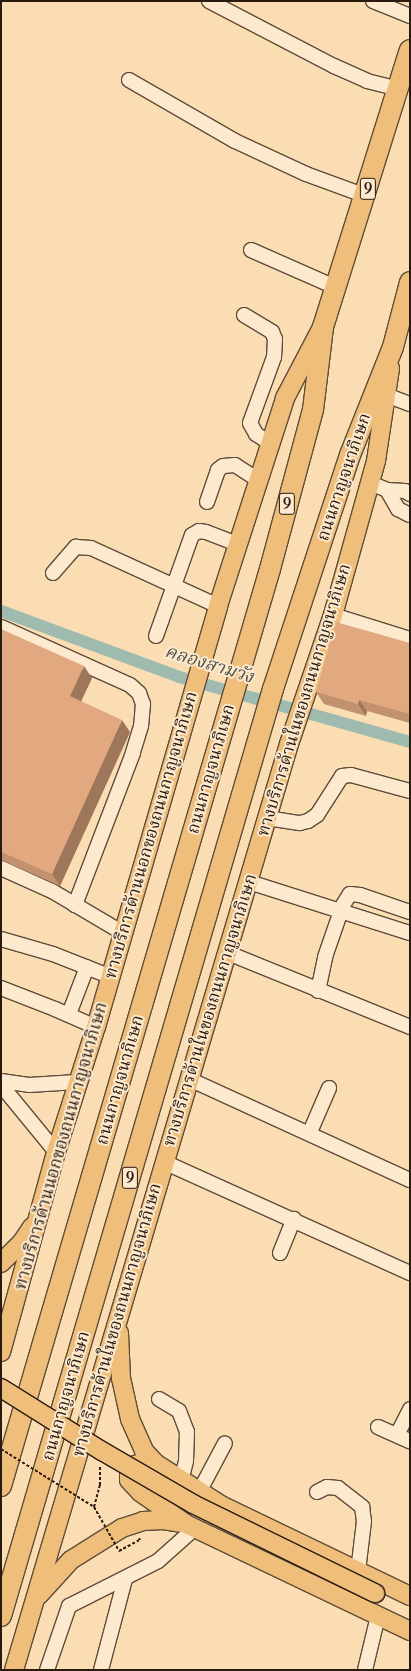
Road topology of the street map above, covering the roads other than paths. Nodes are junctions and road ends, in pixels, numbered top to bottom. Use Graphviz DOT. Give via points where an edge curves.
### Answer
graph roads {
  1 [pos="209,1"];
  2 [pos="373,1"];
  3 [pos="410,16"];
  4 [pos="410,50"];
  5 [pos="129,80"];
  6 [pos="398,89"];
  7 [pos="366,196"];
  8 [pos="251,250"];
  9 [pos="410,282"];
  10 [pos="337,288"];
  11 [pos="244,315"];
  12 [pos="323,327"];
  13 [pos="393,347"];
  14 [pos="386,395"];
  15 [pos="410,404"];
  16 [pos="270,443"];
  17 [pos="258,480"];
  18 [pos="370,483"];
  19 [pos="387,490"];
  20 [pos="410,494"];
  21 [pos="207,502"];
  22 [pos="410,515"];
  23 [pos="238,544"];
  24 [pos="53,573"];
  25 [pos="174,585"];
  26 [pos="218,606"];
  27 [pos="333,615"];
  28 [pos="1,627"];
  29 [pos="156,636"];
  30 [pos="410,640"];
  31 [pos="410,791"];
  32 [pos="267,818"];
  33 [pos="1,868"];
  34 [pos="249,882"];
  35 [pos="75,905"];
  36 [pos="341,911"];
  37 [pos="410,912"];
  38 [pos="123,933"];
  39 [pos="410,933"];
  40 [pos="1,939"];
  41 [pos="228,953"];
  42 [pos="87,967"];
  43 [pos="109,976"];
  44 [pos="1,988"];
  45 [pos="318,991"];
  46 [pos="69,1014"];
  47 [pos="96,1027"];
  48 [pos="410,1027"];
  49 [pos="189,1079"];
  50 [pos="1,1081"];
  51 [pos="78,1082"];
  52 [pos="1,1085"];
  53 [pos="329,1088"];
  54 [pos="310,1132"];
  55 [pos="56,1152"];
  56 [pos="164,1162"];
  57 [pos="410,1179"];
  58 [pos="38,1216"];
  59 [pos="294,1219"];
  60 [pos="280,1253"];
  61 [pos="1,1263"];
  62 [pos="410,1273"];
  63 [pos="118,1319"];
  64 [pos="1,1352"];
  65 [pos="1,1388"];
  66 [pos="1,1397"];
  67 [pos="159,1399"];
  68 [pos="410,1409"];
  69 [pos="378,1427"];
  70 [pos="404,1438"];
  71 [pos="225,1443"];
  72 [pos="155,1463"];
  73 [pos="181,1481"];
  74 [pos="1,1486"];
  75 [pos="199,1492"];
  76 [pos="317,1492"];
  77 [pos="190,1526"];
  78 [pos="358,1571"];
  79 [pos="125,1579"];
  80 [pos="410,1596"];
  81 [pos="36,1598"];
  82 [pos="375,1603"];
  83 [pos="410,1609"];
  84 [pos="1,1616"];
  85 [pos="410,1619"];
  86 [pos="410,1631"];
  87 [pos="16,1669"];
  88 [pos="47,1670"];
  89 [pos="101,1670"];
  90 [pos="365,1670"];
  1 -- 6 [label="street" via="334,66 367,81"];
  2 -- 3 [label="street"];
  4 -- 6 [label="highway, ถนนกาญจนาภิเษก / 9"];
  5 -- 7 [label="street" via="235,141 306,174"];
  6 -- 7 [label="highway, ถนนกาญจนาภิเษก / 9"];
  7 -- 10 [label="highway, ถนนกาญจนาภิเษก / 9"];
  8 -- 10 [label="street"];
  9 -- 13 [label="highway, ถนนกาญจนาภิเษก / 9"];
  10 -- 12 [label="highway, ถนนกาญจนาภิเษก / 9"];
  11 -- 16 [label="street" via="272,332 275,338 274,357 250,423 256,434"];
  12 -- 16 [label="main road, ทางบริการด้านนอกของถนนกาญจนาภิเษก" via="285,398"];
  12 -- 74 [label="highway, ถนนกาญจนาภิเษก / 9" via="313,410 224,725"];
  13 -- 14 [label="main road, ทางบริการด้านในของถนนกาญจนาภิเษก"];
  13 -- 84 [label="highway, ถนนกาญจนาภิเษก / 9" via="350,455 273,689"];
  14 -- 15 [label="street"];
  14 -- 18 [label="main road, ทางบริการด้านในของถนนกาญจนาภิเษก"];
  16 -- 17 [label="main road, ทางบริการด้านนอกของถนนกาญจนาภิเษก"];
  17 -- 21 [label="street" via="235,465 223,466 218,470"];
  17 -- 23 [label="main road, ทางบริการด้านนอกของถนนกาญจนาภิเษก"];
  18 -- 19 [label="street"];
  18 -- 27 [label="main road, ทางบริการด้านในของถนนกาญจนาภิเษก"];
  19 -- 20 [label="street" via="405,491"];
  19 -- 22 [label="street" via="398,509"];
  23 -- 25 [label="street" via="206,532 199,531 192,535"];
  23 -- 26 [label="main road, ทางบริการด้านนอกของถนนกาญจนาภิเษก"];
  24 -- 25 [label="street" via="76,547 82,546"];
  25 -- 26 [label="street"];
  25 -- 29 [label="street"];
  26 -- 38 [label="main road, ทางบริการด้านนอกของถนนกาญจนาภิเษก"];
  27 -- 30 [label="street"];
  27 -- 32 [label="main road, ทางบริการด้านในของถนนกาญจนาภิเษก"];
  28 -- 35 [label="street" via="130,686 139,693 143,704 141,726 133,754"];
  31 -- 32 [label="street" via="351,775 342,776 317,815 308,821 300,823"];
  32 -- 34 [label="main road, ทางบริการด้านในของถนนกาญจนาภิเษก"];
  33 -- 35 [label="street" via="52,891"];
  34 -- 36 [label="street"];
  34 -- 41 [label="main road, ทางบริการด้านในของถนนกาญจนาภิเษก"];
  35 -- 38 [label="street"];
  36 -- 37 [label="street" via="346,899 354,893"];
  36 -- 39 [label="street"];
  36 -- 45 [label="street" via="325,957"];
  38 -- 43 [label="main road, ทางบริการด้านนอกของถนนกาญจนาภิเษก"];
  40 -- 42 [label="street"];
  41 -- 45 [label="street"];
  41 -- 49 [label="main road, ทางบริการด้านในของถนนกาญจนาภิเษก"];
  42 -- 43 [label="street"];
  42 -- 46 [label="street"];
  43 -- 47 [label="main road, ทางบริการด้านนอกของถนนกาญจนาภิเษก"];
  44 -- 46 [label="street"];
  45 -- 48 [label="street"];
  46 -- 47 [label="street"];
  47 -- 51 [label="main road, ทางบริการด้านนอกของถนนกาญจนาภิเษก"];
  49 -- 54 [label="street"];
  49 -- 56 [label="main road, ทางบริการด้านในของถนนกาญจนาภิเษก"];
  50 -- 51 [label="street" via="29,1084"];
  51 -- 55 [label="main road, ทางบริการด้านนอกของถนนกาญจนาภิเษก"];
  52 -- 55 [label="street"];
  53 -- 54 [label="street"];
  54 -- 57 [label="street"];
  55 -- 58 [label="main road, ทางบริการด้านนอกของถนนกาญจนาภิเษก"];
  56 -- 59 [label="street"];
  56 -- 63 [label="main road, ทางบริการด้านในของถนนกาญจนาภิเษก"];
  58 -- 61 [label="main road" via="22,1242"];
  58 -- 64 [label="main road, ทางบริการด้านนอกของถนนกาญจนาภิเษก"];
  59 -- 60 [label="street"];
  59 -- 62 [label="street"];
  63 -- 72 [label="main road" via="121,1378 130,1419 144,1451"];
  63 -- 81 [label="main road, ทางบริการด้านในของถนนกาญจนาภิเษก"];
  65 -- 82 [label="main road, bridge" via="102,1452"];
  66 -- 82 [label="main road" via="187,1511"];
  67 -- 73 [label="street" via="179,1412 187,1432 186,1461"];
  68 -- 70 [label="street"];
  69 -- 70 [label="street"];
  71 -- 75 [label="street"];
  72 -- 73 [label="main road"];
  72 -- 77 [label="main road" via="135,1464 129,1473 129,1480 140,1492"];
  73 -- 75 [label="main road"];
  75 -- 78 [label="main road"];
  76 -- 78 [label="street" via="327,1487 338,1488 362,1507 364,1521"];
  77 -- 79 [label="street" via="158,1561"];
  77 -- 81 [label="main road" via="163,1520 143,1521 122,1528 71,1560"];
  77 -- 82 [label="main road"];
  78 -- 80 [label="main road"];
  79 -- 88 [label="street" via="69,1606"];
  79 -- 89 [label="street"];
  81 -- 87 [label="main road, ทางบริการด้านในของถนนกาญจนาภิเษก"];
  82 -- 83 [label="main road"];
  82 -- 85 [label="main road"];
  82 -- 86 [label="main road"];
  82 -- 90 [label="street"];
}
